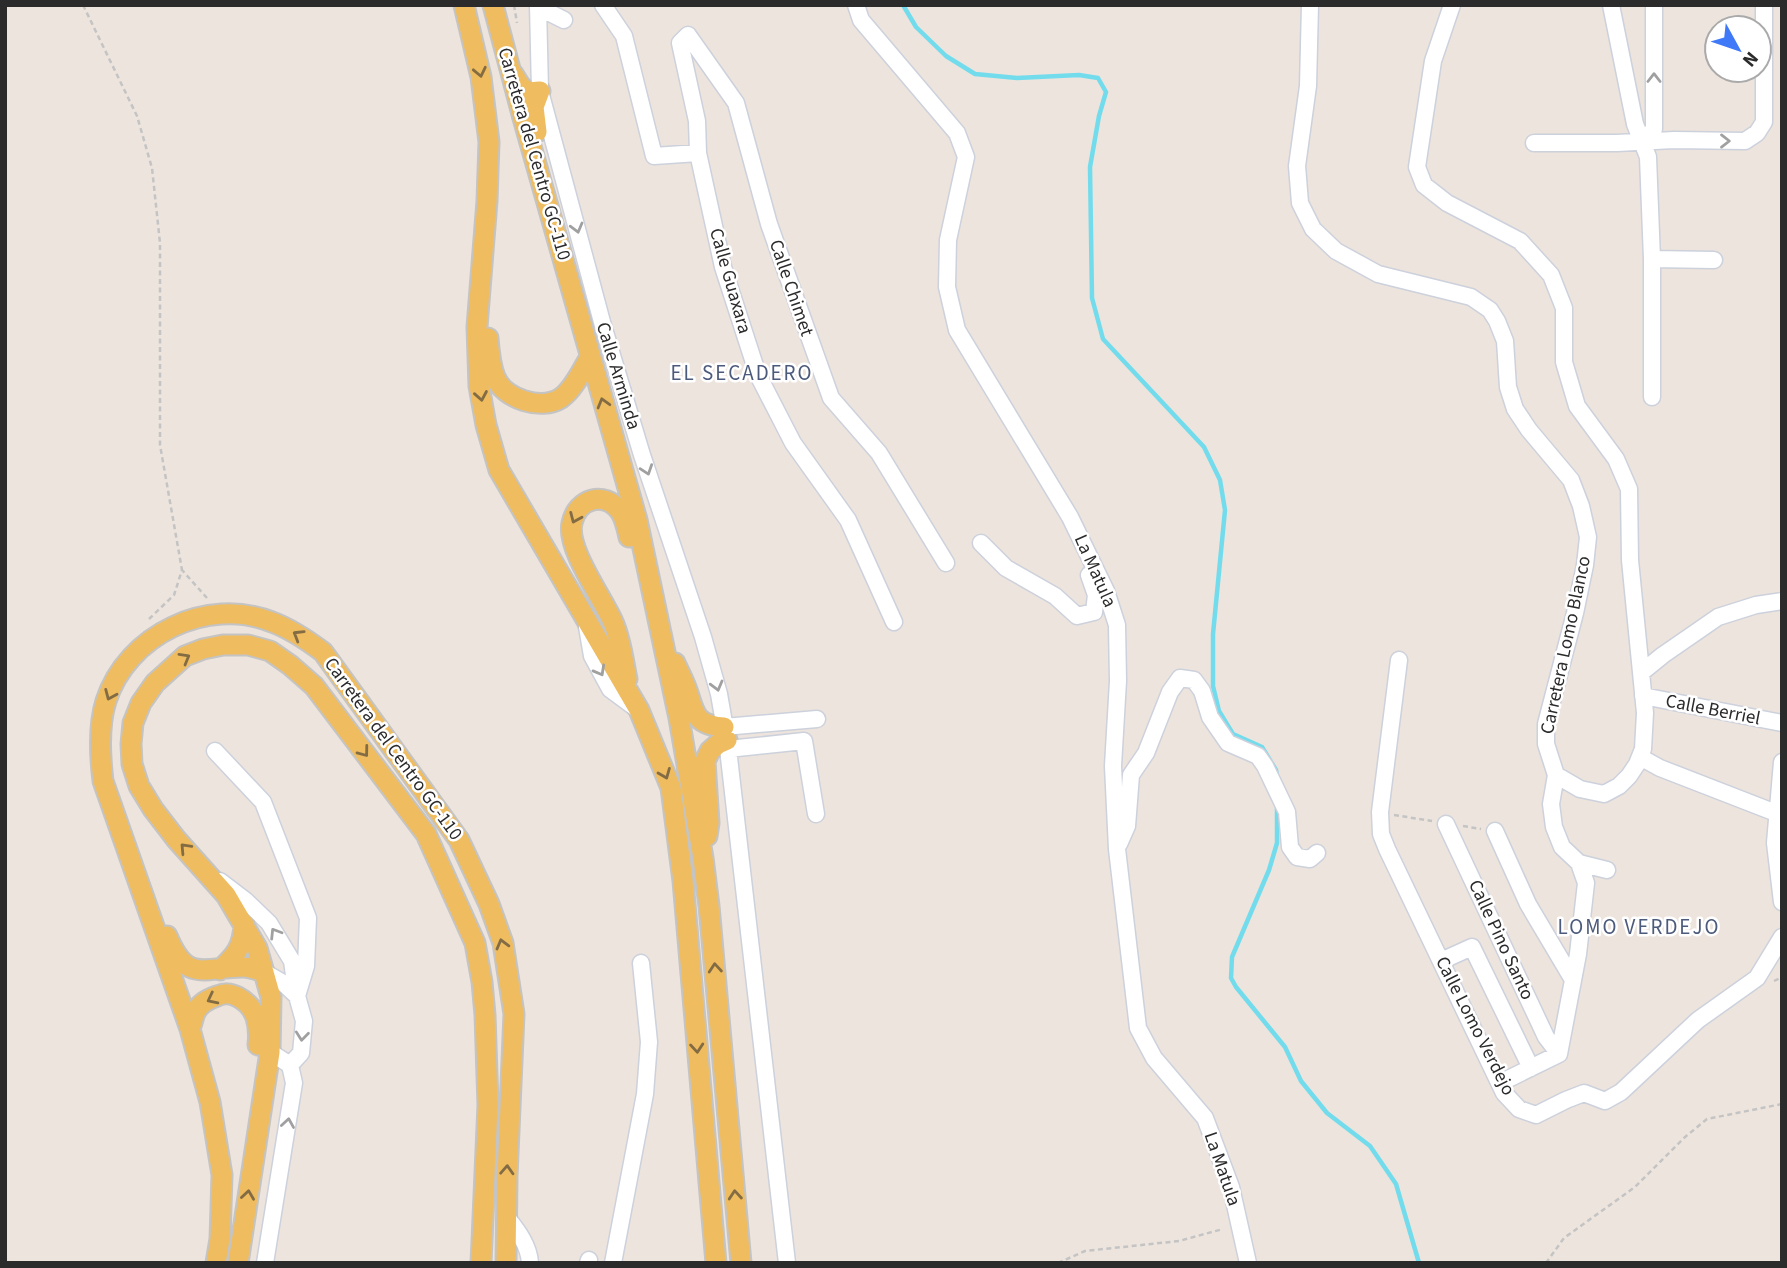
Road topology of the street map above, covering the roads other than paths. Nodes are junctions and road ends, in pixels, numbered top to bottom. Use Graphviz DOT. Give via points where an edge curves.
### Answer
graph roads {
  1 [pos="464,5"];
  2 [pos="493,5"];
  3 [pos="603,5"];
  4 [pos="856,5"];
  5 [pos="1310,5"];
  6 [pos="1452,5"];
  7 [pos="1611,5"];
  8 [pos="1654,5"];
  9 [pos="1764,5"];
  10 [pos="538,6"];
  11 [pos="564,20"];
  12 [pos="688,35"];
  13 [pos="509,65"];
  14 [pos="540,91"];
  15 [pos="1643,142"];
  16 [pos="1534,143"];
  17 [pos="698,153"];
  18 [pos="1652,259"];
  19 [pos="1714,260"];
  20 [pos="481,278"];
  21 [pos="576,303"];
  22 [pos="590,358"];
  23 [pos="1652,397"];
  24 [pos="1070,517"];
  25 [pos="981,544"];
  26 [pos="946,563"];
  27 [pos="1782,601"];
  28 [pos="894,622"];
  29 [pos="662,636"];
  30 [pos="1399,660"];
  31 [pos="1642,672"];
  32 [pos="1643,696"];
  33 [pos="635,704"];
  34 [pos="817,719"];
  35 [pos="1782,723"];
  36 [pos="726,739"];
  37 [pos="215,751"];
  38 [pos="1640,757"];
  39 [pos="1782,762"];
  40 [pos="1556,775"];
  41 [pos="1776,813"];
  42 [pos="816,814"];
  43 [pos="1446,824"];
  44 [pos="1495,831"];
  45 [pos="1117,849"];
  46 [pos="1317,853"];
  47 [pos="703,858"];
  48 [pos="1578,863"];
  49 [pos="1607,870"];
  50 [pos="206,871"];
  51 [pos="141,893"];
  52 [pos="1782,902"];
  53 [pos="244,924"];
  54 [pos="1782,937"];
  55 [pos="1441,961"];
  56 [pos="641,963"];
  57 [pos="220,970"];
  58 [pos="264,972"];
  59 [pos="1573,981"];
  60 [pos="297,996"];
  61 [pos="190,1029"];
  62 [pos="259,1035"];
  63 [pos="270,1052"];
  64 [pos="1559,1054"];
  65 [pos="290,1066"];
  66 [pos="1531,1068"];
  67 [pos="1500,1083"];
  68 [pos="258,1126"];
  69 [pos="506,1216"];
  70 [pos="216,1263"];
  71 [pos="239,1263"];
  72 [pos="265,1263"];
  73 [pos="481,1263"];
  74 [pos="506,1263"];
  75 [pos="530,1263"];
  76 [pos="613,1263"];
  77 [pos="716,1263"];
  78 [pos="741,1263"];
  79 [pos="787,1263"];
  80 [pos="1248,1263"];
  1 -- 20 [label="main road, Carretera del Centro GC-110, one-way" via="481,78 489,142"];
  2 -- 13 [label="main road, Carretera del Centro GC-110"];
  3 -- 17 [label="street" via="624,36 654,156"];
  4 -- 24 [label="street, La Matula" via="861,20 957,133 966,157 948,240 947,286 957,330"];
  5 -- 40 [label="street, Carretera Lomo Blanco" via="1308,86 1297,166 1300,203 1313,229 1336,251 1378,274 1471,297 1490,310 1505,341 1508,387 1515,409 1571,480 1581,506 1588,537 1585,565 1546,724 1546,744"];
  6 -- 31 [label="street" via="1433,61 1417,167 1424,185 1447,203 1520,241 1551,275 1564,308 1564,362 1577,406 1616,459 1629,489 1630,559"];
  7 -- 15 [label="street" via="1635,124"];
  15 -- 8 [label="street, one-way" via="1654,129"];
  15 -- 9 [label="street, one-way" via="1745,141 1756,133 1764,122"];
  10 -- 11 [label="street, Calle Arminda"];
  10 -- 14 [label="street, Calle Arminda"];
  12 -- 17 [label="street, Calle Guaxara" via="680,43 697,121"];
  12 -- 26 [label="street, Calle Chimet" via="736,103 769,224 831,398 879,453"];
  13 -- 14 [label="main road" via="522,89"];
  13 -- 21 [label="main road, Carretera del Centro GC-110"];
  14 -- 21 [label="main road" via="534,107 535,124"];
  14 -- 36 [label="street, Calle Arminda, one-way" via="638,442 704,637"];
  15 -- 16 [label="street"];
  15 -- 18 [label="street" via="1648,157"];
  17 -- 28 [label="street, Calle Guaxara" via="723,267 758,375 793,443 848,520"];
  18 -- 19 [label="street"];
  18 -- 23 [label="street"];
  20 -- 22 [label="main road" via="489,354 495,378 504,389 527,402 544,404 561,398"];
  20 -- 33 [label="main road, Carretera del Centro GC-110, one-way" via="479,386 499,470"];
  21 -- 22 [label="main road"];
  29 -- 22 [label="main road, one-way" via="637,520"];
  24 -- 25 [label="street" via="1096,595 1094,612 1077,616 1055,596 1006,568"];
  24 -- 45 [label="street, La Matula" via="1107,591 1117,625 1113,766"];
  27 -- 31 [label="street" via="1718,617"];
  29 -- 33 [label="main road, one-way" via="622,513 609,501 582,504 572,519 574,547 613,622"];
  29 -- 36 [label="main road" via="694,713"];
  29 -- 47 [label="main road"];
  30 -- 55 [label="street, Calle Lomo Verdejo" via="1381,834"];
  31 -- 32 [label="street"];
  32 -- 35 [label="street, Calle Berriel"];
  32 -- 38 [label="street"];
  33 -- 77 [label="main road, one-way" via="671,788"];
  34 -- 36 [label="street"];
  36 -- 42 [label="street" via="804,741"];
  36 -- 47 [label="main road" via="705,761 709,823"];
  36 -- 79 [label="street, Calle Arminda"];
  37 -- 60 [label="street" via="263,802 308,918 306,965"];
  38 -- 40 [label="street" via="1629,776 1604,794 1580,789"];
  38 -- 41 [label="street"];
  39 -- 41 [label="street"];
  40 -- 48 [label="street" via="1551,804 1554,827 1562,846"];
  41 -- 52 [label="street"];
  43 -- 64 [label="street, Calle Pino Santo" via="1546,1037"];
  44 -- 59 [label="street" via="1528,904"];
  45 -- 46 [label="street" via="1127,826 1131,775 1180,678 1194,680 1228,743 1258,756 1265,766 1287,812 1290,847 1297,857 1311,859"];
  45 -- 80 [label="street, La Matula" via="1138,1028 1154,1058 1205,1118 1231,1187"];
  78 -- 47 [label="main road, one-way"];
  48 -- 49 [label="street"];
  48 -- 59 [label="street" via="1586,883"];
  50 -- 53 [label="main road, Carretera del Centro GC-110"];
  60 -- 50 [label="street, one-way" via="292,961 269,923"];
  50 -- 73 [label="main road, Carretera del Centro GC-110, one-way" via="176,839 139,786 132,764 133,723 155,683 185,656 223,645 248,645 270,651 314,686 426,834 475,943 485,1015 488,1105"];
  51 -- 57 [label="main road" via="180,960 198,971"];
  51 -- 61 [label="main road, Carretera del Centro GC-110"];
  69 -- 51 [label="main road, Carretera del Centro GC-110, one-way" via="514,1014 503,943 489,904 459,839 323,652 296,633 247,615 221,614 187,621 160,633 120,672 106,702 100,755 103,781"];
  53 -- 57 [label="main road" via="239,948"];
  53 -- 58 [label="main road, Carretera del Centro GC-110"];
  54 -- 67 [label="street, Calle Lomo Verdejo" via="1757,978 1698,1020 1605,1101 1584,1093 1536,1115 1519,1109"];
  55 -- 66 [label="street" via="1472,947"];
  55 -- 67 [label="street, Calle Lomo Verdejo"];
  56 -- 76 [label="street" via="649,1042 645,1094"];
  57 -- 58 [label="main road" via="246,967"];
  58 -- 60 [label="street"];
  58 -- 63 [label="main road, Carretera del Centro GC-110" via="271,996"];
  59 -- 64 [label="street"];
  60 -- 65 [label="street, one-way" via="304,1021 301,1053"];
  62 -- 61 [label="main road, one-way" via="253,1010 231,993 203,1003"];
  61 -- 70 [label="main road, Carretera del Centro GC-110" via="210,1102 222,1175"];
  62 -- 63 [label="street"];
  62 -- 68 [label="main road" via="254,1080"];
  63 -- 65 [label="street"];
  63 -- 68 [label="main road, Carretera del Centro GC-110"];
  64 -- 66 [label="street"];
  72 -- 65 [label="street, one-way" via="294,1083"];
  66 -- 67 [label="street"];
  71 -- 68 [label="main road, Carretera del Centro GC-110, one-way"];
  69 -- 74 [label="main road, Carretera del Centro GC-110"];
  69 -- 75 [label="street" via="522,1236"];
}
